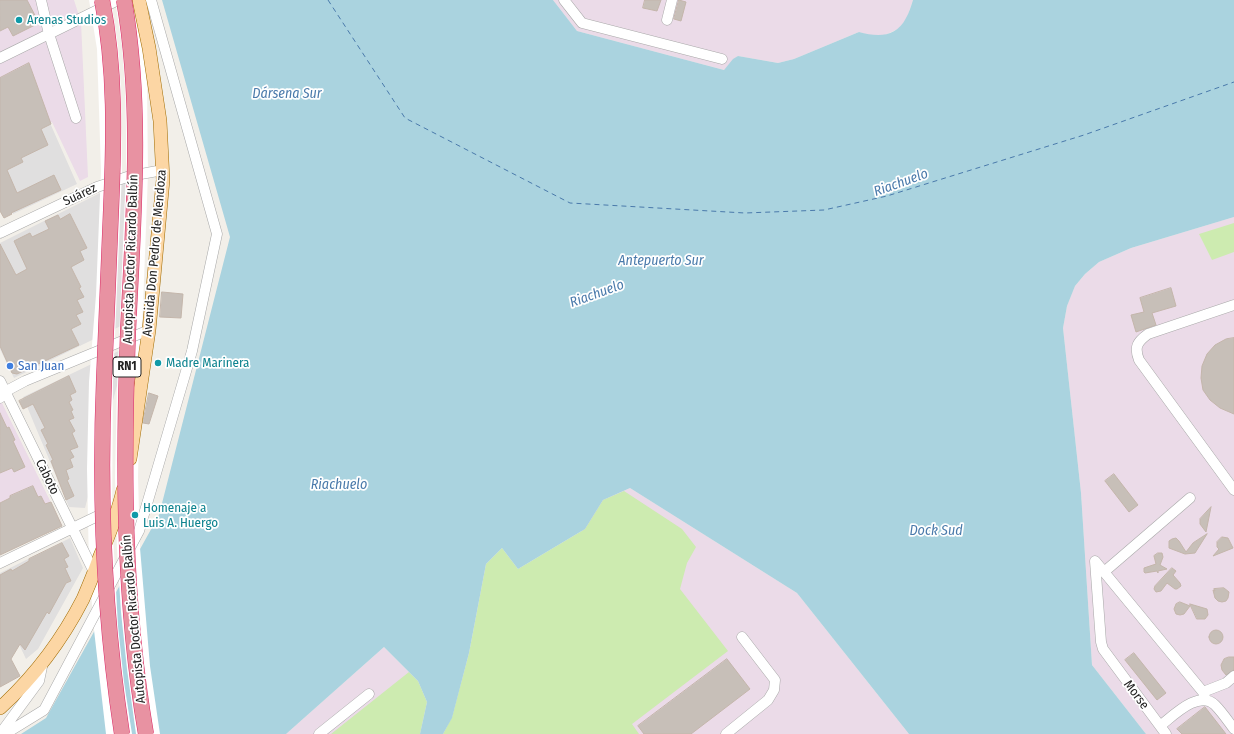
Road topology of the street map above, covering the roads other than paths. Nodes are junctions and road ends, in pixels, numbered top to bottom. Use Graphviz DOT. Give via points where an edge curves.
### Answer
graph roads {
  1 [pos="41,0"];
  2 [pos="102,0"];
  3 [pos="118,0"];
  4 [pos="123,0"];
  5 [pos="139,0"];
  6 [pos="151,0"];
  7 [pos="564,0"];
  8 [pos="672,0"];
  9 [pos="667,20"];
  10 [pos="49,34"];
  11 [pos="0,58"];
  12 [pos="722,59"];
  13 [pos="76,118"];
  14 [pos="164,170"];
  15 [pos="130,176"];
  16 [pos="0,233"];
  17 [pos="1234,305"];
  18 [pos="149,330"];
  19 [pos="124,340"];
  20 [pos="0,381"];
  21 [pos="3,396"];
  22 [pos="1234,490"];
  23 [pos="1190,498"];
  24 [pos="119,506"];
  25 [pos="72,528"];
  26 [pos="0,563"];
  27 [pos="94,572"];
  28 [pos="1104,572"];
  29 [pos="742,637"];
  30 [pos="43,662"];
  31 [pos="1234,676"];
  32 [pos="369,694"];
  33 [pos="1205,696"];
  34 [pos="0,708"];
  35 [pos="1234,729"];
  36 [pos="1163,730"];
  37 [pos="0,734"];
  38 [pos="5,734"];
  39 [pos="122,734"];
  40 [pos="146,734"];
  41 [pos="320,734"];
  42 [pos="726,734"];
  1 -- 10 [label="street"];
  2 -- 39 [label="highway, Autopista Doctor Ricardo Balbín / RN1, bridge" via="112,89 113,130 103,382 102,517 108,628"];
  3 -- 10 [label="street"];
  4 -- 15 [label="main road, Avenida Don Pedro de Mendoza"];
  4 -- 40 [label="highway, Autopista Doctor Ricardo Balbín / RN1, bridge" via="131,44 135,130 124,478 126,549 134,653"];
  5 -- 14 [label="main road, Avenida Don Pedro de Mendoza" via="160,121"];
  6 -- 38 [label="street" via="217,234 192,351 139,531 44,710"];
  7 -- 12 [label="street" via="582,23"];
  8 -- 9 [label="street"];
  10 -- 11 [label="street"];
  10 -- 13 [label="street"];
  14 -- 15 [label="street, Suárez"];
  14 -- 18 [label="main road, Avenida Don Pedro de Mendoza"];
  15 -- 16 [label="street, Suárez" via="97,187"];
  15 -- 19 [label="main road, Avenida Don Pedro de Mendoza"];
  17 -- 22 [label="street" via="1148,334 1140,340 1136,353"];
  18 -- 19 [label="street"];
  18 -- 24 [label="main road, Avenida Don Pedro de Mendoza" via="134,436"];
  19 -- 21 [label="street" via="18,384"];
  19 -- 24 [label="main road, Avenida Don Pedro de Mendoza"];
  20 -- 21 [label="street, Caboto"];
  21 -- 25 [label="street, Caboto"];
  23 -- 28 [label="street"];
  24 -- 25 [label="street"];
  24 -- 27 [label="main road, Avenida Don Pedro de Mendoza"];
  25 -- 26 [label="street"];
  25 -- 27 [label="street, Caboto"];
  27 -- 30 [label="main road, Avenida Don Pedro de Mendoza" via="73,616"];
  28 -- 33 [label="street"];
  28 -- 36 [label="street, Morse" via="1095,561 1102,649"];
  29 -- 42 [label="street" via="775,680 774,690 768,700"];
  30 -- 34 [label="main road, Avenida Don Pedro de Mendoza"];
  30 -- 37 [label="street" via="39,681"];
  31 -- 33 [label="street"];
  32 -- 41 [label="street"];
  33 -- 35 [label="street" via="1215,704"];
  33 -- 36 [label="street" via="1192,701"];
}
